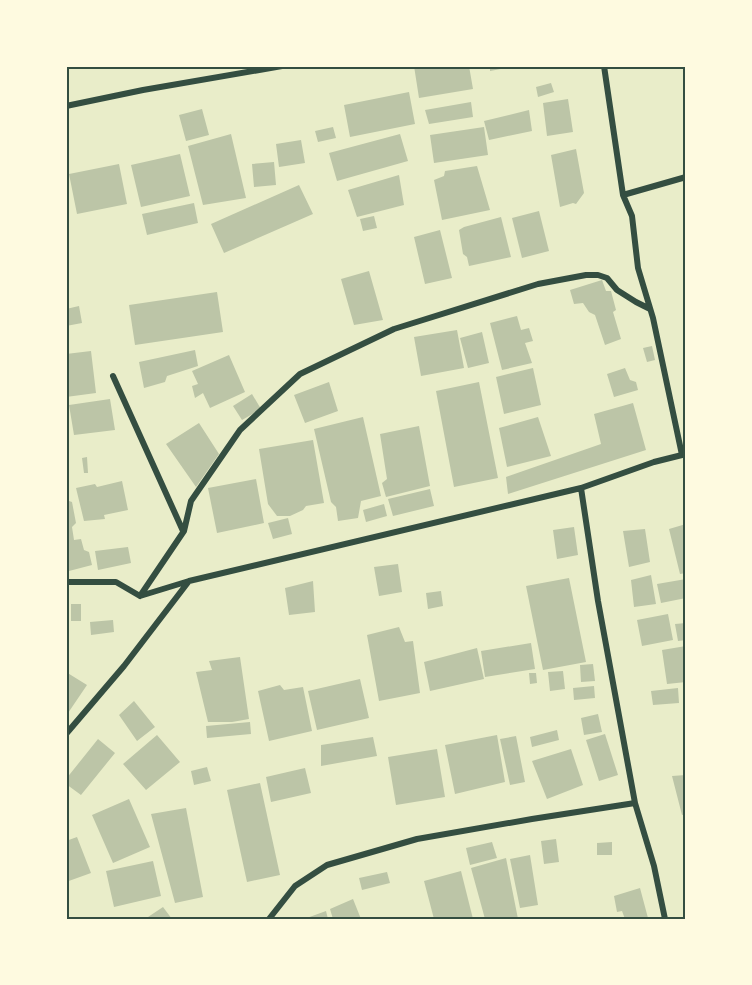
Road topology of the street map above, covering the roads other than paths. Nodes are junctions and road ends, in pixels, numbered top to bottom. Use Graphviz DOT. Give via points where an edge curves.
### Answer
graph roads {
  1 [pos="282,66"];
  2 [pos="603,66"];
  3 [pos="66,106"];
  4 [pos="686,177"];
  5 [pos="623,195"];
  6 [pos="650,309"];
  7 [pos="113,376"];
  8 [pos="684,455"];
  9 [pos="581,488"];
  10 [pos="184,531"];
  11 [pos="189,581"];
  12 [pos="66,582"];
  13 [pos="140,596"];
  14 [pos="66,734"];
  15 [pos="635,802"];
  16 [pos="269,919"];
  17 [pos="665,919"];
  1 -- 3 [label="street"];
  2 -- 5 [label="street"];
  4 -- 5 [label="street"];
  5 -- 6 [label="street" via="632,216 638,268"];
  6 -- 8 [label="street"];
  6 -- 10 [label="street" via="617,290 607,278 586,275 538,284 394,329 300,374 240,430 191,501"];
  7 -- 10 [label="street"];
  8 -- 9 [label="street"];
  9 -- 11 [label="street"];
  9 -- 15 [label="street"];
  10 -- 13 [label="street"];
  11 -- 13 [label="street"];
  11 -- 14 [label="street"];
  12 -- 13 [label="street" via="116,582"];
  15 -- 16 [label="street" via="417,839 327,865 295,886"];
  15 -- 17 [label="street"];
}
